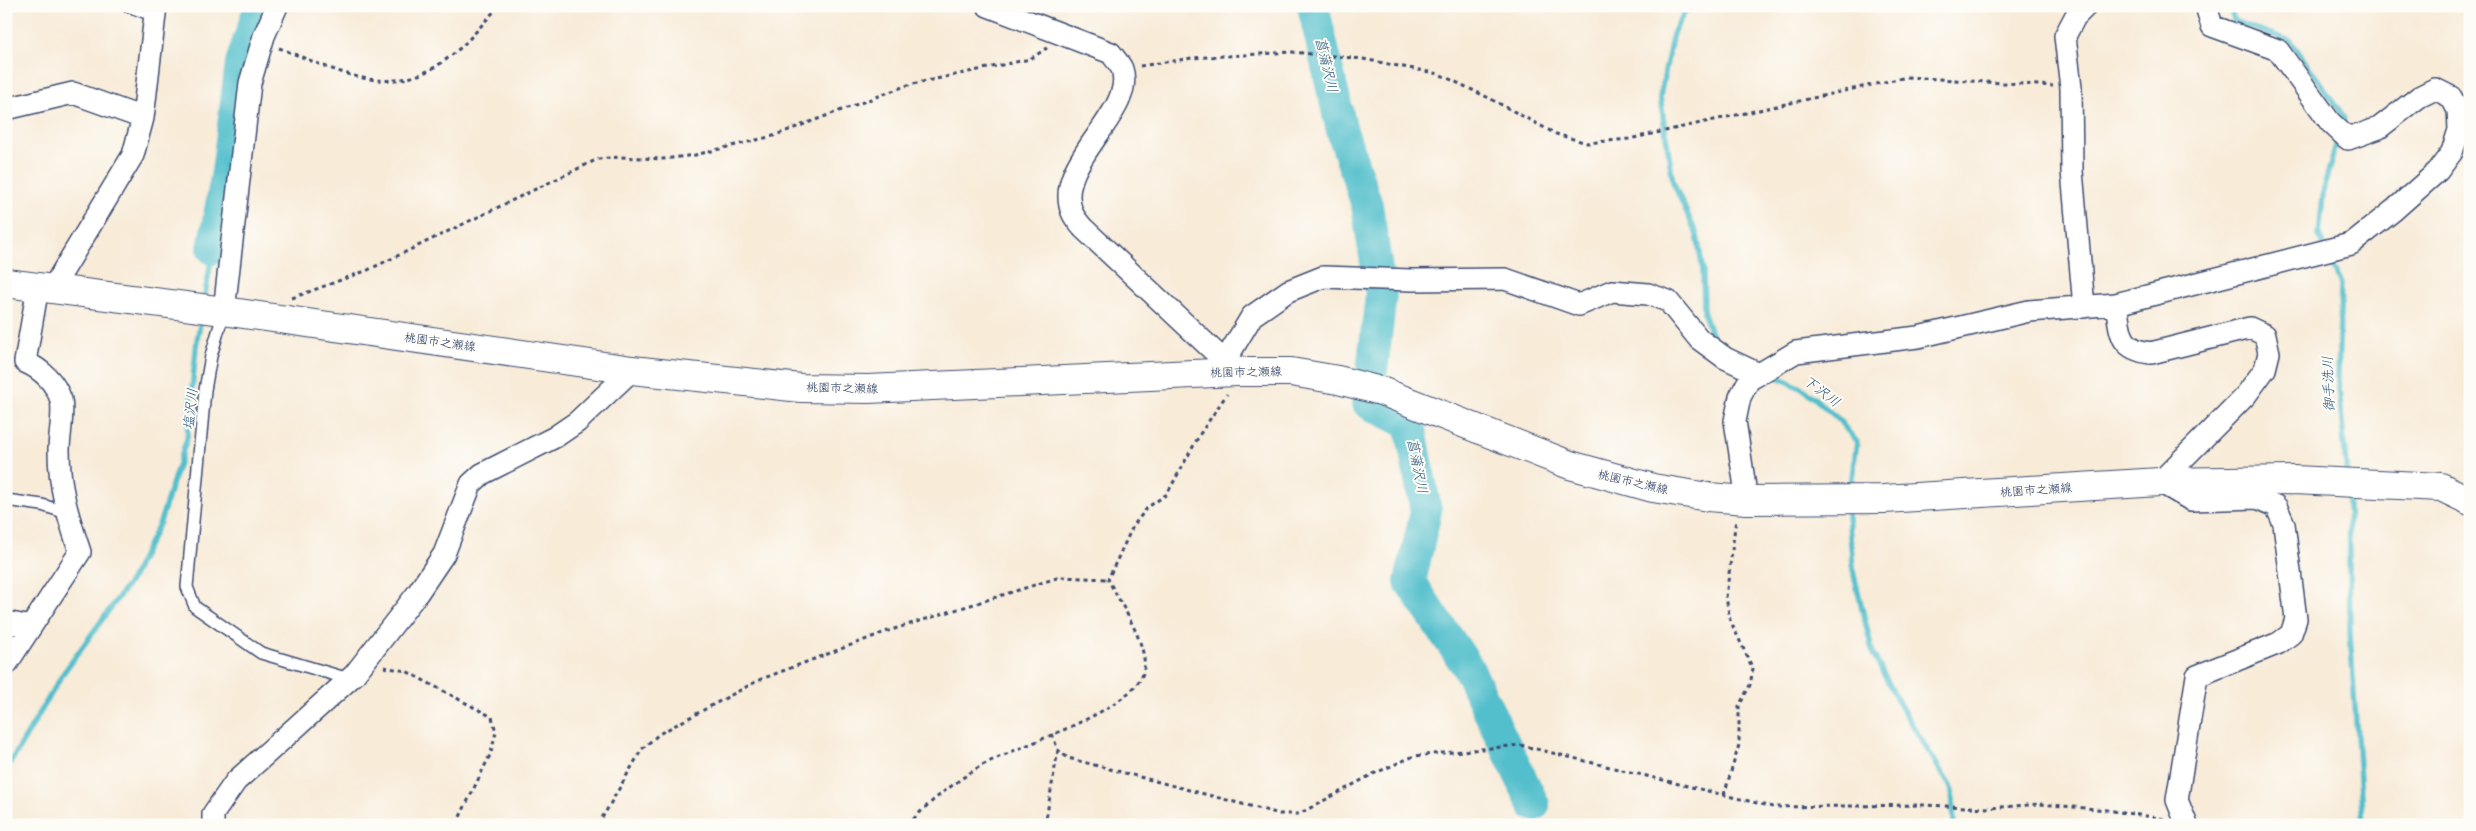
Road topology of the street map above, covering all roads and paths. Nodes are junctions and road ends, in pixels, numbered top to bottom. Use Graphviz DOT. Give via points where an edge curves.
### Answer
graph roads {
  1 [pos="128,6"];
  2 [pos="277,6"];
  3 [pos="499,6"];
  4 [pos="988,6"];
  5 [pos="2086,6"];
  6 [pos="2206,6"];
  7 [pos="155,11"];
  8 [pos="1060,34"];
  9 [pos="262,41"];
  10 [pos="1122,69"];
  11 [pos="2071,88"];
  12 [pos="2460,96"];
  13 [pos="2470,107"];
  14 [pos="6,109"];
  15 [pos="142,118"];
  16 [pos="6,283"];
  17 [pos="45,288"];
  18 [pos="2116,304"];
  19 [pos="2084,307"];
  20 [pos="223,311"];
  21 [pos="272,318"];
  22 [pos="16,361"];
  23 [pos="1234,368"];
  24 [pos="632,370"];
  25 [pos="1760,373"];
  26 [pos="2160,482"];
  27 [pos="6,500"];
  28 [pos="1742,500"];
  29 [pos="2470,501"];
  30 [pos="67,513"];
  31 [pos="1108,579"];
  32 [pos="6,622"];
  33 [pos="31,627"];
  34 [pos="364,662"];
  35 [pos="6,665"];
  36 [pos="349,680"];
  37 [pos="1052,734"];
  38 [pos="1058,750"];
  39 [pos="1724,795"];
  40 [pos="2187,824"];
  41 [pos="213,825"];
  42 [pos="456,825"];
  43 [pos="598,825"];
  44 [pos="908,825"];
  45 [pos="1045,825"];
  1 -- 7 [label="lane"];
  2 -- 9 [label="street"];
  3 -- 9 [label="path" via="448,58 423,74 393,82 361,78"];
  4 -- 8 [label="street"];
  5 -- 11 [label="street" via="2075,17 2065,36"];
  6 -- 12 [label="street" via="2212,26 2278,50 2330,122 2348,139 2379,128 2419,97 2435,89"];
  7 -- 15 [label="street"];
  8 -- 10 [label="street" via="1111,53"];
  8 -- 21 [label="path" via="1045,50 1030,59 908,85 773,136 695,155 663,159 598,159 368,270 278,303"];
  9 -- 20 [label="street" via="250,83"];
  10 -- 11 [label="path" via="1192,58 1292,52 1363,59 1439,74 1556,134 1587,143 1629,139 1701,125 1907,77"];
  10 -- 23 [label="street" via="1123,90 1073,173 1068,195 1072,213 1083,228"];
  11 -- 19 [label="street" via="2072,171"];
  12 -- 13 [label="street"];
  12 -- 18 [label="street" via="2459,130 2452,152 2438,171 2351,244"];
  14 -- 15 [label="street" via="73,93"];
  15 -- 17 [label="street" via="132,155"];
  16 -- 17 [label="main road, 桃園市之瀬線"];
  17 -- 20 [label="main road, 桃園市之瀬線"];
  17 -- 22 [label="street"];
  18 -- 19 [label="street"];
  18 -- 26 [label="street" via="2122,337 2135,351 2151,353 2250,328 2266,335 2269,353 2265,368 2246,395"];
  19 -- 25 [label="street" via="2029,311 1918,337 1796,352"];
  20 -- 21 [label="main road, 桃園市之瀬線"];
  20 -- 36 [label="lane" via="206,390 187,587 196,607 261,653"];
  21 -- 24 [label="main road, 桃園市之瀬線"];
  22 -- 30 [label="street" via="40,369 61,401 59,452"];
  23 -- 24 [label="main road, 桃園市之瀬線" via="868,390 801,388"];
  23 -- 25 [label="street" via="1252,316 1288,290 1323,277 1505,279 1579,305 1612,291 1648,294 1668,301 1699,339 1724,358"];
  23 -- 28 [label="main road, 桃園市之瀬線" via="1290,372 1381,391 1570,465 1653,488"];
  23 -- 31 [label="path" via="1167,494 1148,507 1133,526"];
  24 -- 34 [label="street" via="577,422 555,437 482,474 471,484 444,554"];
  25 -- 28 [label="street" via="1749,380 1740,397 1735,421"];
  26 -- 28 [label="main road, 桃園市之瀬線" via="1884,499"];
  26 -- 29 [label="main road, 桃園市之瀬線" via="2294,480 2441,487"];
  26 -- 40 [label="street" via="2191,500 2257,498 2276,506 2284,524 2296,619 2291,634 2279,643 2197,676 2177,800"];
  27 -- 30 [label="lane" via="42,505"];
  28 -- 39 [label="path" via="1726,597 1730,620 1753,669 1750,684 1739,706 1739,745"];
  30 -- 33 [label="street" via="80,552"];
  31 -- 37 [label="path" via="1144,650 1144,669 1139,683 1127,696"];
  31 -- 43 [label="path" via="1060,577 888,631 759,680 659,734 642,749"];
  32 -- 33 [label="street"];
  33 -- 35 [label="street"];
  34 -- 36 [label="street"];
  34 -- 42 [label="path" via="406,671 492,716 496,732 491,753"];
  36 -- 41 [label="street" via="236,781 213,814"];
  37 -- 38 [label="path"];
  37 -- 44 [label="path" via="980,767"];
  38 -- 39 [label="path" via="1068,758 1280,814 1299,814 1372,774 1414,756 1520,746"];
  38 -- 45 [label="path"];
  39 -- 40 [label="path" via="1773,807 1924,805 1990,808 2040,804 2108,810"];
}
